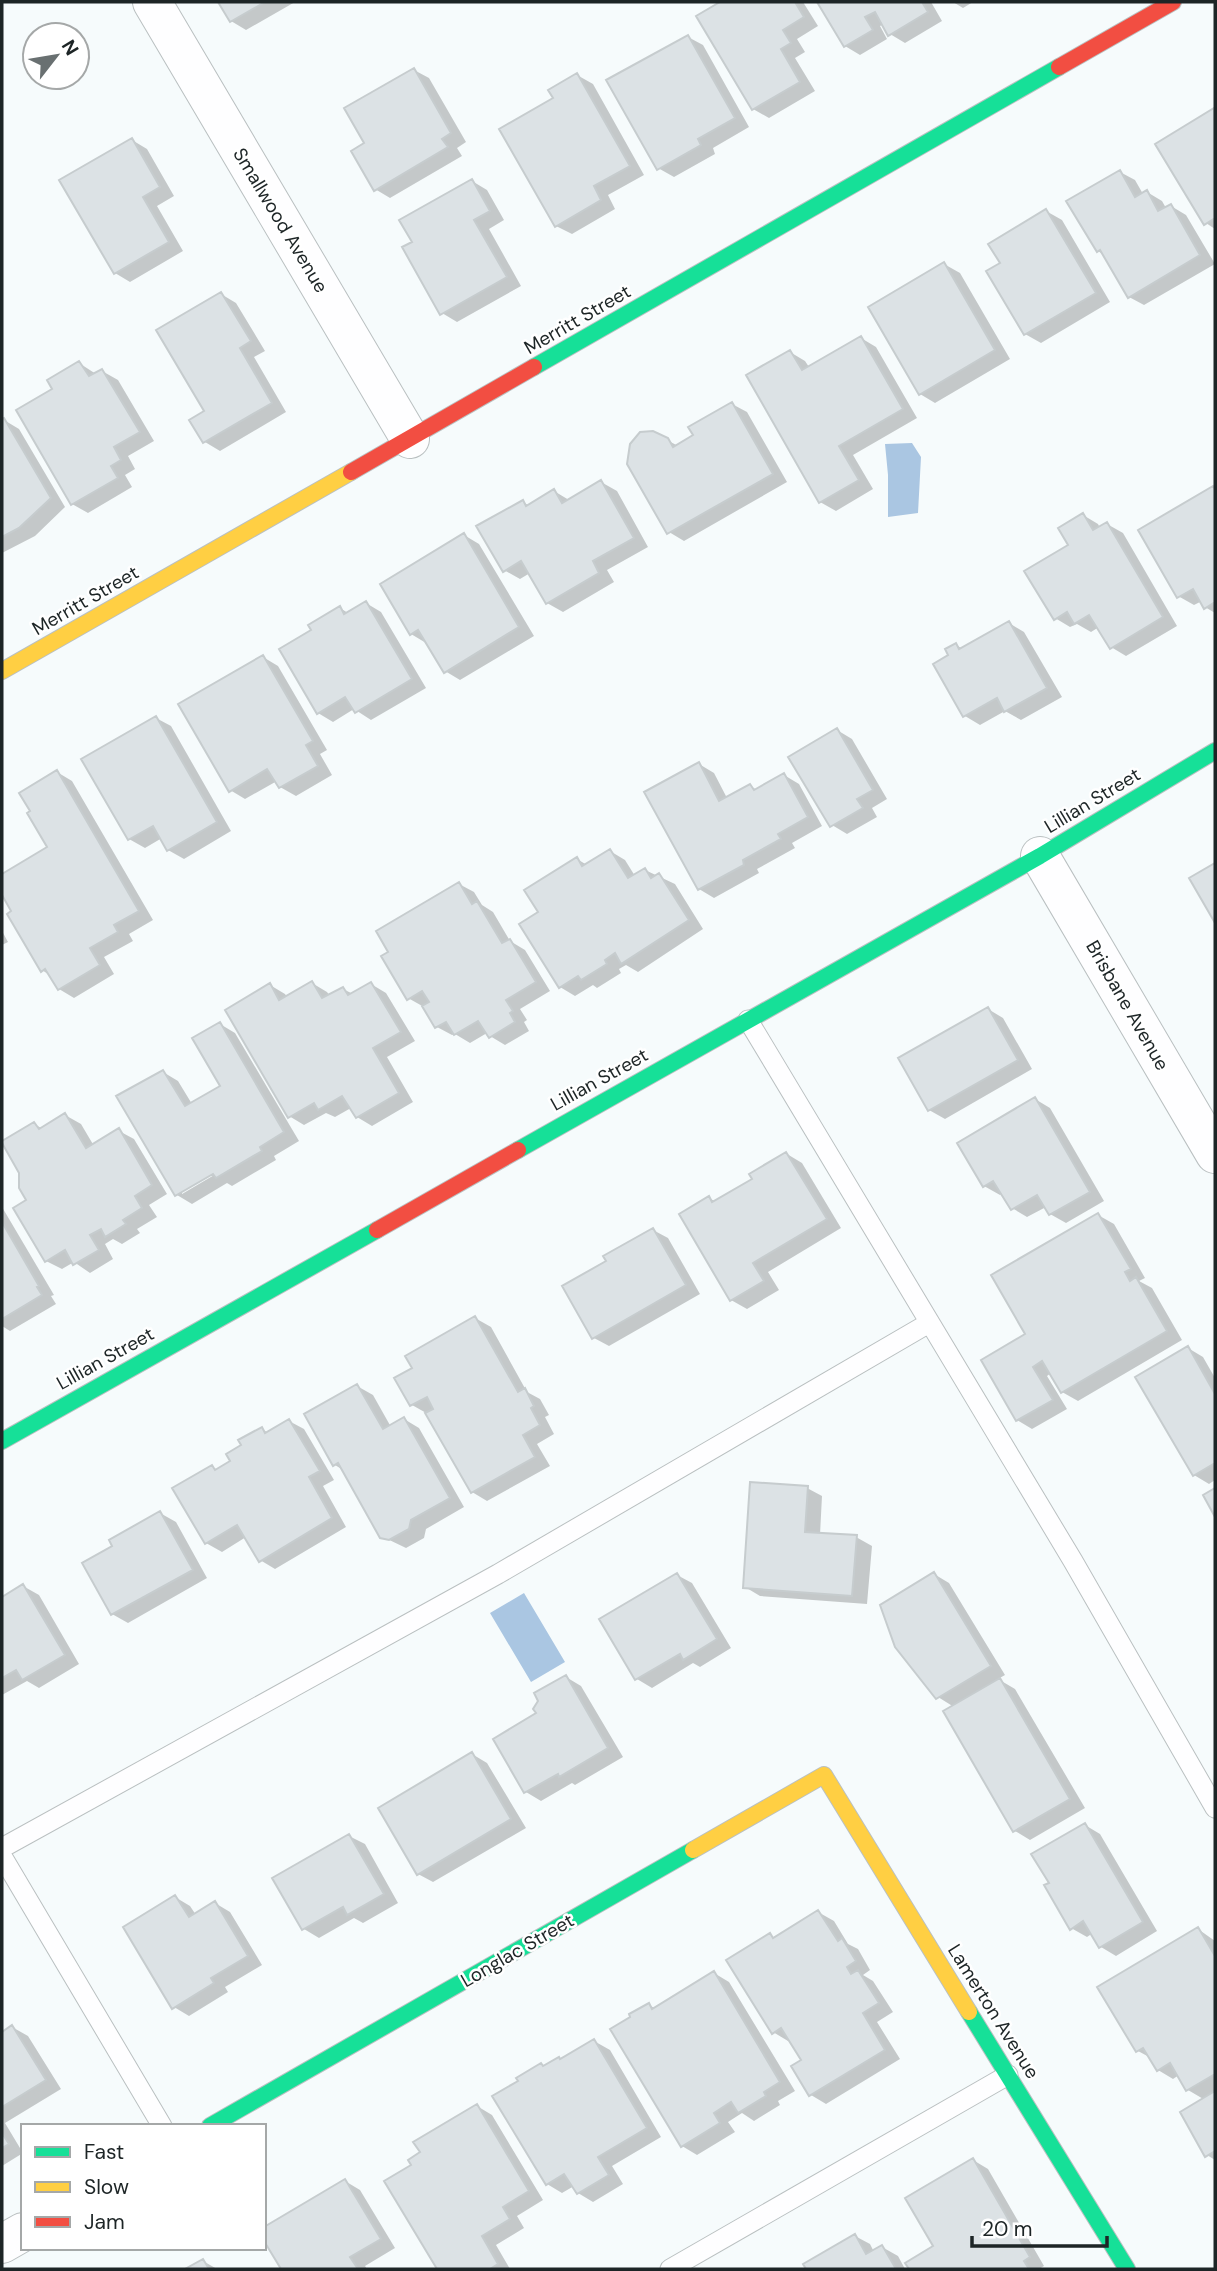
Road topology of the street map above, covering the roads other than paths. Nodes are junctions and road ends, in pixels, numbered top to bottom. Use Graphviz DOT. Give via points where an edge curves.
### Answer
graph roads {
  1 [pos="152,2"];
  2 [pos="1172,2"];
  3 [pos="410,439"];
  4 [pos="2,671"];
  5 [pos="1215,751"];
  6 [pos="1040,856"];
  7 [pos="748,1020"];
  8 [pos="1215,1154"];
  9 [pos="929,1323"];
  10 [pos="2,1441"];
  11 [pos="824,1775"];
  12 [pos="1215,1808"];
  13 [pos="2,1848"];
  14 [pos="2,1856"];
  15 [pos="1008,2075"];
  16 [pos="161,2124"];
  17 [pos="213,2124"];
  18 [pos="21,2233"];
  19 [pos="2,2244"];
  20 [pos="670,2269"];
  21 [pos="1128,2269"];
  1 -- 3 [label="street, Smallwood Avenue"];
  2 -- 3 [label="street, Merritt Street"];
  3 -- 4 [label="street, Merritt Street"];
  5 -- 6 [label="street, Lillian Street"];
  6 -- 7 [label="street, Lillian Street"];
  6 -- 8 [label="street, Brisbane Avenue"];
  7 -- 9 [label="lane"];
  7 -- 10 [label="street, Lillian Street"];
  9 -- 12 [label="lane"];
  9 -- 13 [label="lane" via="498,1574"];
  11 -- 15 [label="street, Lamerton Avenue"];
  11 -- 17 [label="street, Longlac Street"];
  14 -- 16 [label="lane"];
  15 -- 20 [label="lane"];
  15 -- 21 [label="street, Lamerton Avenue"];
  18 -- 19 [label="street"];
}
